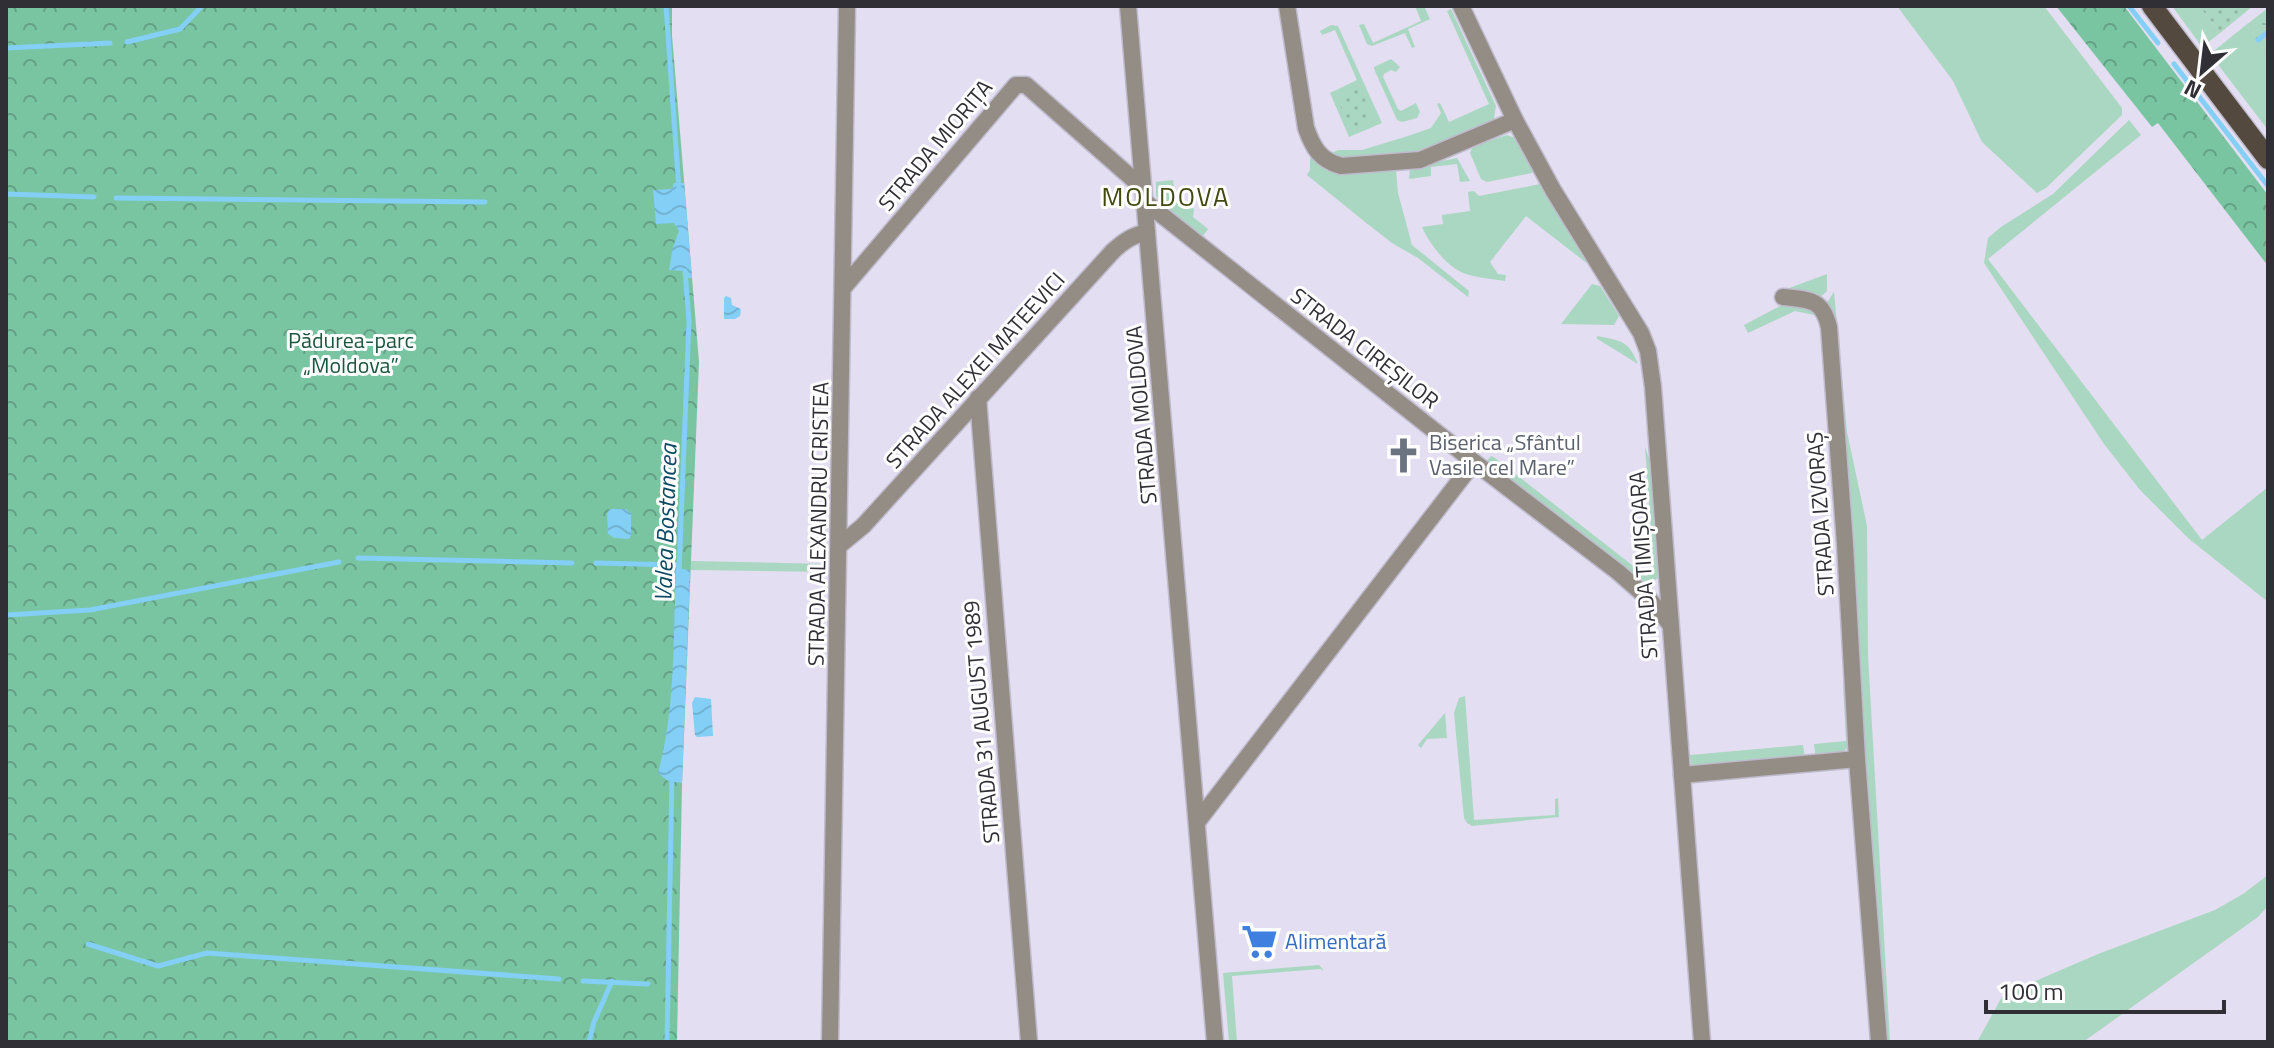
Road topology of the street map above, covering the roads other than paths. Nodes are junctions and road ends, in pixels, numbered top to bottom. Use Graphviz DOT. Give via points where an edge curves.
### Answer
graph roads {
  1 [pos="847,6"];
  2 [pos="1128,6"];
  3 [pos="1287,6"];
  4 [pos="1461,6"];
  5 [pos="2152,6"];
  6 [pos="1515,120"];
  7 [pos="2268,159"];
  8 [pos="1144,194"];
  9 [pos="1147,232"];
  10 [pos="844,287"];
  11 [pos="1783,297"];
  12 [pos="978,398"];
  13 [pos="1474,462"];
  14 [pos="840,545"];
  15 [pos="1669,623"];
  16 [pos="1857,759"];
  17 [pos="1682,775"];
  18 [pos="1198,821"];
  19 [pos="830,1042"];
  20 [pos="1029,1042"];
  21 [pos="1215,1042"];
  22 [pos="1702,1042"];
  23 [pos="1879,1042"];
  1 -- 10 [label="street, STRADA ALEXANDRU CRISTEA"];
  2 -- 8 [label="street, STRADA MOLDOVA"];
  3 -- 6 [label="street" via="1306,128 1320,156 1341,166 1420,160"];
  4 -- 6 [label="street, STRADA TIMIȘOARA"];
  5 -- 7 [label="main road"];
  6 -- 15 [label="street, STRADA TIMIȘOARA" via="1648,351"];
  8 -- 9 [label="street, STRADA MOLDOVA"];
  8 -- 10 [label="street, STRADA MIORIȚA" via="1026,85 1016,85"];
  8 -- 13 [label="street, STRADA CIREȘILOR"];
  9 -- 12 [label="street, STRADA ALEXEI MATEEVICI" via="1126,239 1113,251"];
  9 -- 18 [label="street, STRADA MOLDOVA"];
  10 -- 14 [label="street, STRADA ALEXANDRU CRISTEA"];
  11 -- 16 [label="street, STRADA IZVORAȘ" via="1815,302 1829,327"];
  12 -- 14 [label="street, STRADA ALEXEI MATEEVICI"];
  12 -- 20 [label="street, STRADA 31 AUGUST 1989"];
  13 -- 15 [label="street, STRADA CIREȘILOR" via="1618,572"];
  13 -- 18 [label="street"];
  14 -- 19 [label="street, STRADA ALEXANDRU CRISTEA"];
  15 -- 17 [label="street, STRADA TIMIȘOARA"];
  16 -- 17 [label="street"];
  16 -- 23 [label="street, STRADA IZVORAȘ"];
  17 -- 22 [label="street, STRADA TIMIȘOARA"];
  18 -- 21 [label="street, STRADA MOLDOVA"];
}
